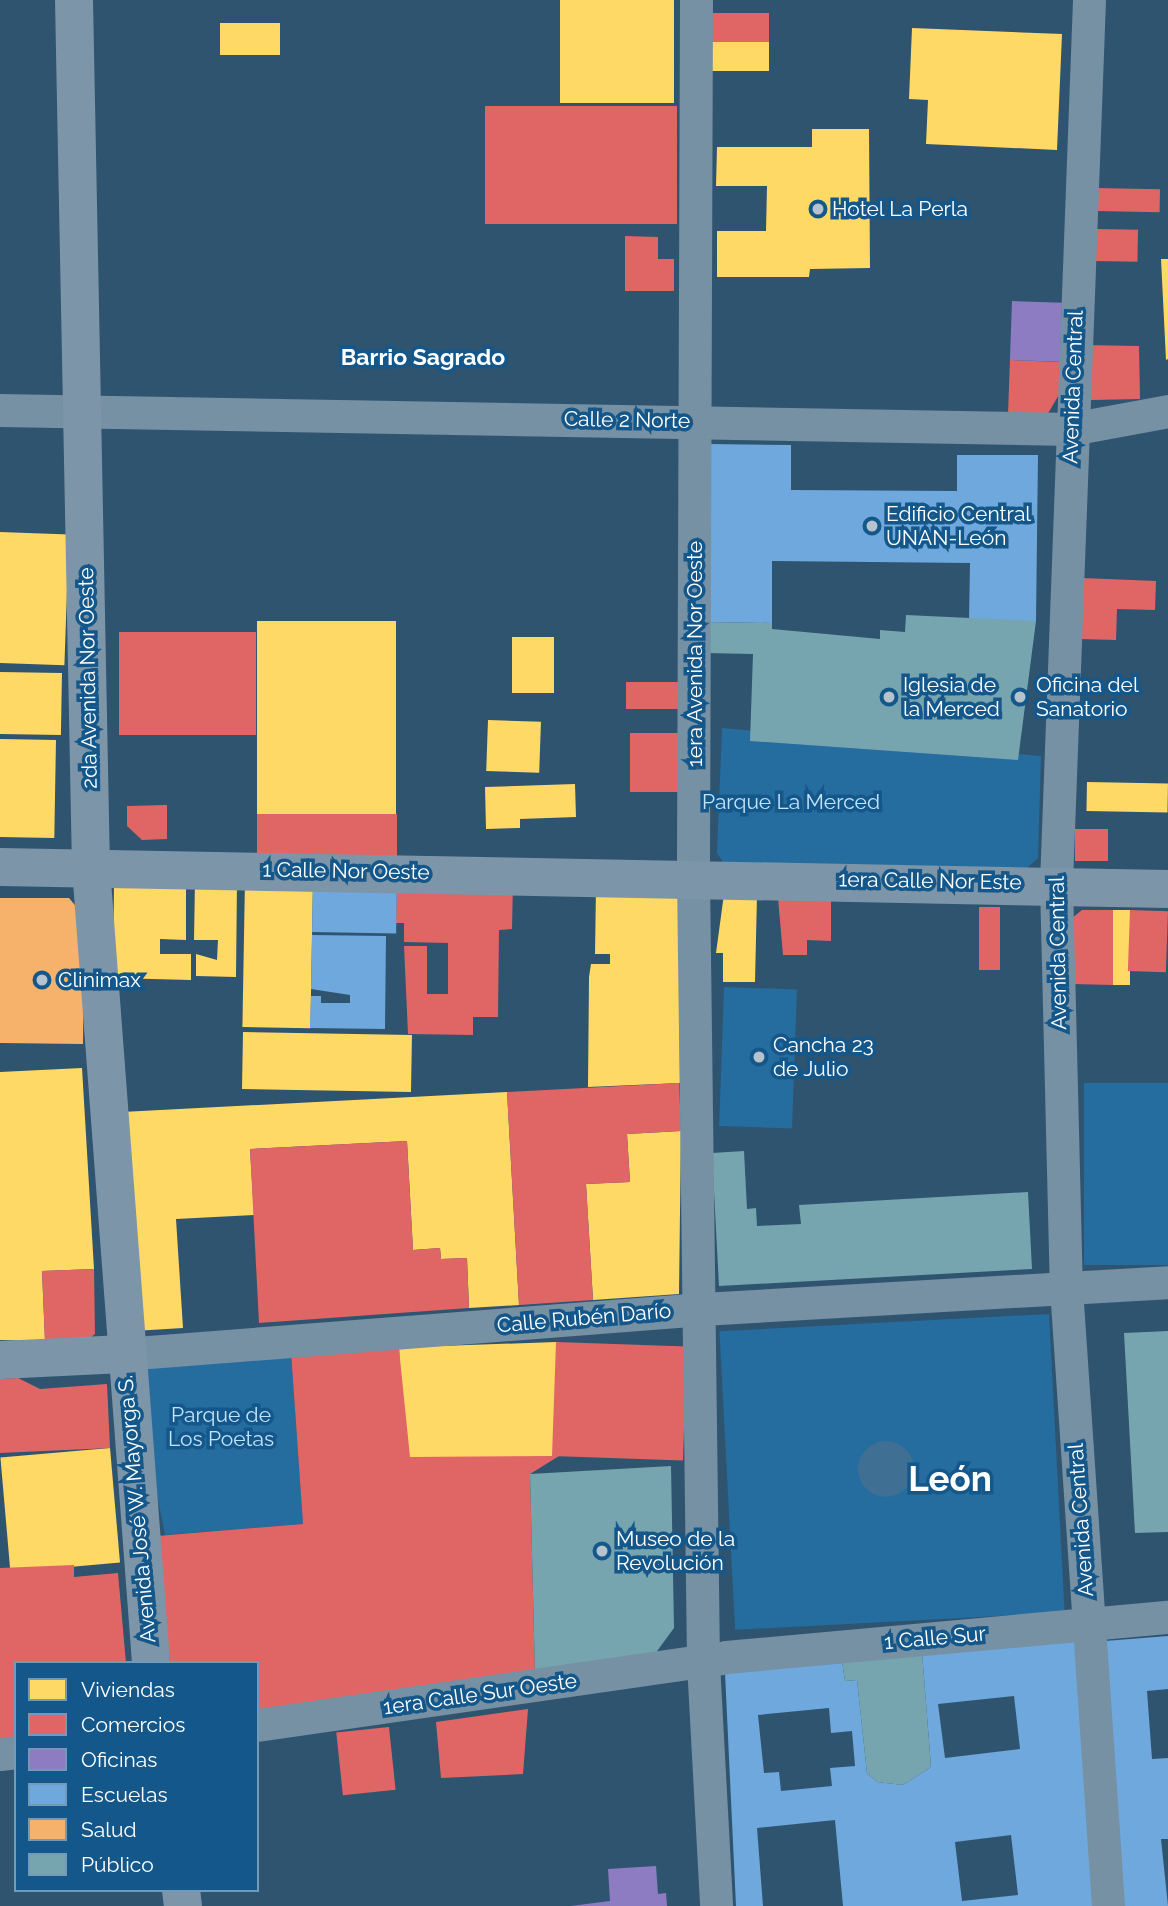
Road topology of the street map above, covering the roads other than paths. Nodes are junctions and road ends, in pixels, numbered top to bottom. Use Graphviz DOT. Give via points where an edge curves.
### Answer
graph roads {
  1 [pos="74,0"];
  2 [pos="696,0"];
  3 [pos="1089,0"];
  4 [pos="0,410"];
  5 [pos="85,411"];
  6 [pos="1168,411"];
  7 [pos="697,421"];
  8 [pos="1071,429"];
  9 [pos="0,867"];
  10 [pos="91,868"];
  11 [pos="693,876"];
  12 [pos="1056,884"];
  13 [pos="1168,888"];
  14 [pos="1168,1282"];
  15 [pos="1066,1288"];
  16 [pos="702,1308"];
  17 [pos="123,1354"];
  18 [pos="0,1360"];
  19 [pos="1168,1616"];
  20 [pos="1088,1624"];
  21 [pos="151,1661"];
  22 [pos="703,1663"];
  23 [pos="259,1725"];
  24 [pos="716,1906"];
  25 [pos="1108,1906"];
  1 -- 5 [label="street, 2da Avenida Nor Oeste"];
  2 -- 7 [label="street, 1era Avenida Nor Oeste"];
  3 -- 8 [label="street, Avenida Central"];
  4 -- 5 [label="street, Calle 2 Norte"];
  5 -- 7 [label="street, Calle 2 Norte"];
  5 -- 10 [label="street, 2da Avenida Nor Oeste"];
  6 -- 8 [label="street, Calle 2 Norte"];
  7 -- 8 [label="street, Calle 2 Norte"];
  7 -- 11 [label="street, 1era Avenida Nor Oeste"];
  8 -- 12 [label="street, Avenida Central"];
  9 -- 10 [label="street, 1 Calle Nor Oeste"];
  10 -- 11 [label="street, 1 Calle Nor Oeste"];
  10 -- 17 [label="street, 2da Avenida Nor Oeste"];
  11 -- 12 [label="street, 1era Calle Nor Este"];
  11 -- 16 [label="street, 1era Avenida Nor Oeste"];
  12 -- 13 [label="street, 1era Calle Nor Este"];
  12 -- 15 [label="street, Avenida Central"];
  14 -- 15 [label="street, Calle Rubén Darío"];
  15 -- 16 [label="street, Calle Rubén Darío"];
  15 -- 20 [label="street, Avenida Central"];
  16 -- 17 [label="street, Calle Rubén Darío"];
  16 -- 22 [label="street, 1era Avenida Nor Oeste"];
  17 -- 18 [label="street, Calle Rubén Darío"];
  17 -- 21 [label="street, Avenida José W. Mayorga S."];
  19 -- 20 [label="street, 1 Calle Sur"];
  20 -- 22 [label="street, 1 Calle Sur"];
  20 -- 25 [label="street, Avenida Central"];
  22 -- 23 [label="street, 1era Calle Sur Oeste"];
  22 -- 24 [label="street, 1era Avenida Nor Oeste"];
}
